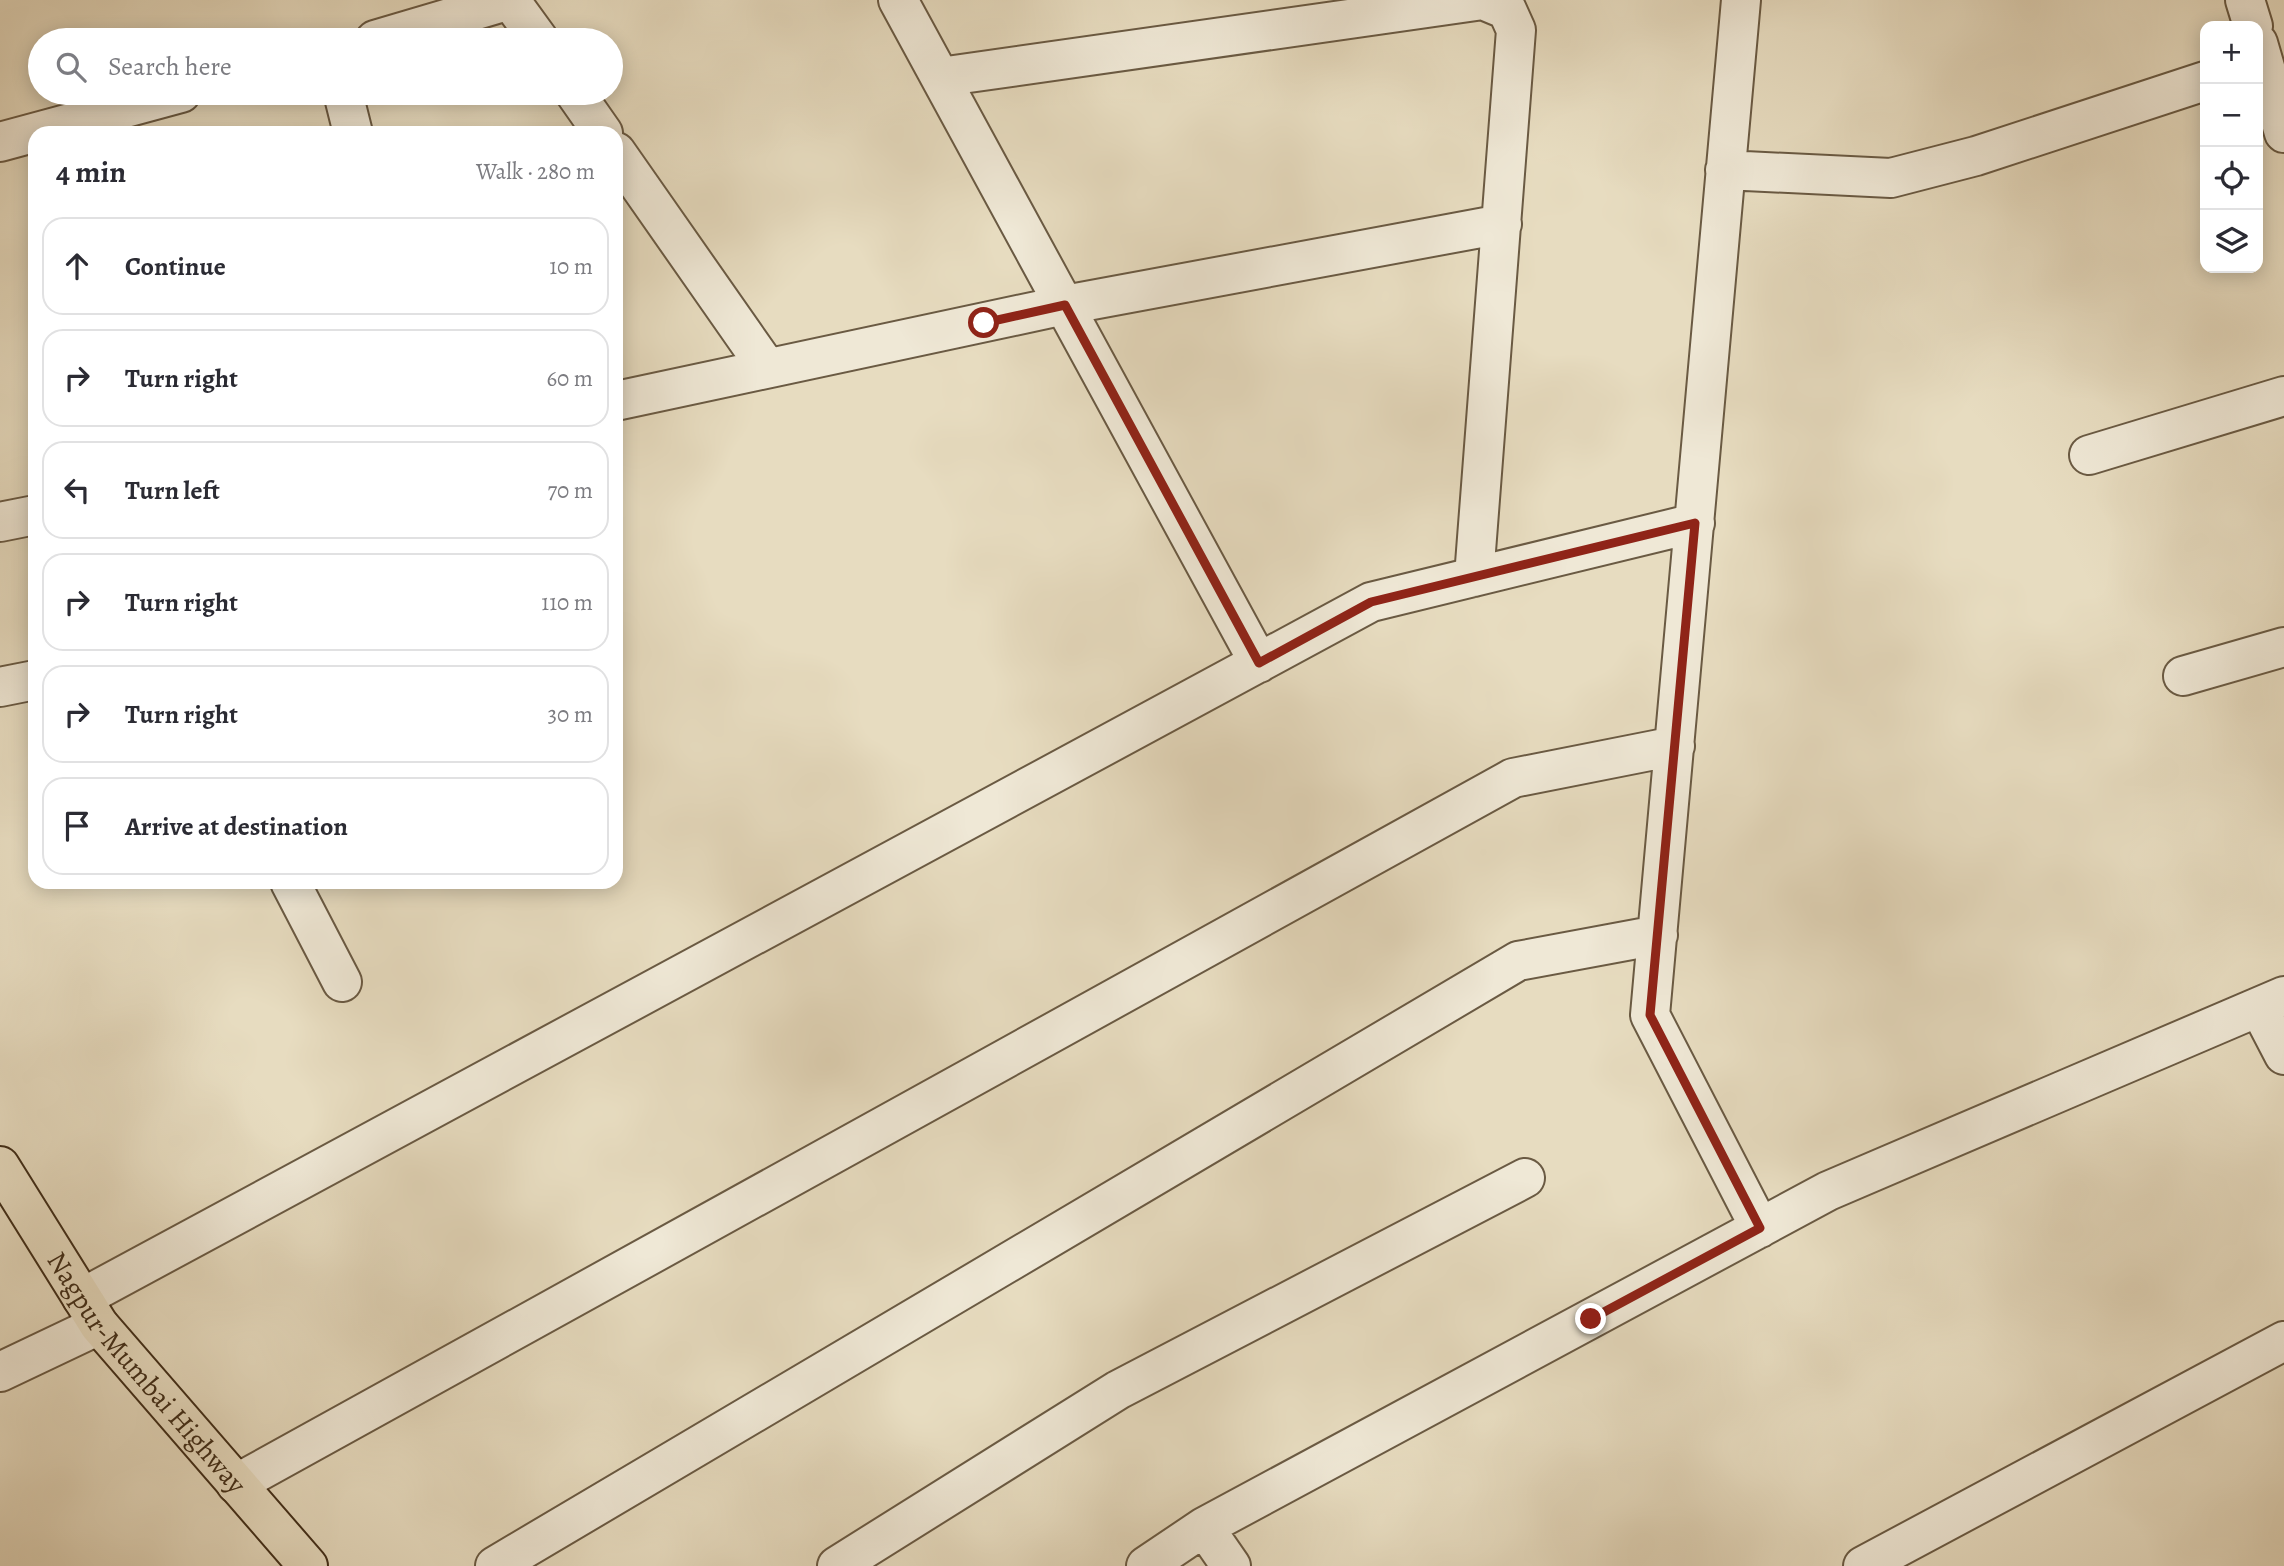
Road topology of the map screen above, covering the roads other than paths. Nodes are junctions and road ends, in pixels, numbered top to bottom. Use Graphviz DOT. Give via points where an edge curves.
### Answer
graph roads {
  1 [pos="510,0"];
  2 [pos="898,0"];
  3 [pos="1741,0"];
  4 [pos="2245,0"];
  5 [pos="472,6"];
  6 [pos="2251,21"];
  7 [pos="409,28"];
  8 [pos="530,28"];
  9 [pos="2263,65"];
  10 [pos="940,77"];
  11 [pos="2200,83"];
  12 [pos="140,105"];
  13 [pos="346,105"];
  14 [pos="583,105"];
  15 [pos="70,126"];
  16 [pos="351,126"];
  17 [pos="598,126"];
  18 [pos="2284,133"];
  19 [pos="28,136"];
  20 [pos="0,142"];
  21 [pos="623,162"];
  22 [pos="1726,170"];
  23 [pos="1502,224"];
  24 [pos="1065,305"];
  25 [pos="767,368"];
  26 [pos="2284,396"];
  27 [pos="623,399"];
  28 [pos="2089,455"];
  29 [pos="28,516"];
  30 [pos="0,522"];
  31 [pos="1695,523"];
  32 [pos="1474,577"];
  33 [pos="2284,647"];
  34 [pos="1259,663"];
  35 [pos="2183,677"];
  36 [pos="28,681"];
  37 [pos="0,687"];
  38 [pos="1675,746"];
  39 [pos="294,889"];
  40 [pos="1658,935"];
  41 [pos="342,982"];
  42 [pos="2271,1002"];
  43 [pos="2284,1055"];
  44 [pos="0,1166"];
  45 [pos="1525,1178"];
  46 [pos="1760,1228"];
  47 [pos="90,1312"];
  48 [pos="2284,1341"];
  49 [pos="0,1371"];
  50 [pos="236,1484"];
  51 [pos="1204,1527"];
  52 [pos="308,1566"];
  53 [pos="495,1566"];
  54 [pos="837,1566"];
  55 [pos="1146,1566"];
  56 [pos="1231,1566"];
  57 [pos="1863,1566"];
  1 -- 5 [label="street"];
  1 -- 8 [label="street"];
  2 -- 10 [label="street"];
  3 -- 22 [label="street"];
  4 -- 6 [label="street"];
  5 -- 7 [label="street"];
  9 -- 18 [label="street"];
  10 -- 23 [label="street" via="1483,0 1507,10 1517,30"];
  10 -- 24 [label="street"];
  11 -- 22 [label="street" via="1976,156 1891,178"];
  12 -- 15 [label="street"];
  13 -- 16 [label="street"];
  14 -- 17 [label="street"];
  19 -- 20 [label="street"];
  21 -- 25 [label="street"];
  22 -- 31 [label="street"];
  23 -- 24 [label="street"];
  23 -- 32 [label="street"];
  24 -- 25 [label="street"];
  24 -- 34 [label="street"];
  25 -- 27 [label="street"];
  26 -- 28 [label="street"];
  29 -- 30 [label="street"];
  31 -- 32 [label="street"];
  31 -- 38 [label="street"];
  32 -- 34 [label="street" via="1371,602"];
  33 -- 35 [label="street"];
  34 -- 47 [label="street"];
  36 -- 37 [label="street"];
  38 -- 40 [label="street"];
  38 -- 50 [label="street" via="1513,778"];
  39 -- 41 [label="street"];
  40 -- 46 [label="street" via="1650,1015"];
  40 -- 53 [label="street" via="1518,961"];
  42 -- 43 [label="street"];
  42 -- 46 [label="street" via="1828,1191"];
  44 -- 47 [label="highway, Nagpur-Mumbai Highway"];
  45 -- 54 [label="street" via="1118,1390"];
  46 -- 51 [label="street"];
  47 -- 49 [label="street"];
  47 -- 50 [label="highway, Nagpur-Mumbai Highway"];
  48 -- 57 [label="street"];
  50 -- 52 [label="highway, Nagpur-Mumbai Highway"];
  51 -- 55 [label="street"];
  51 -- 56 [label="street"];
}
